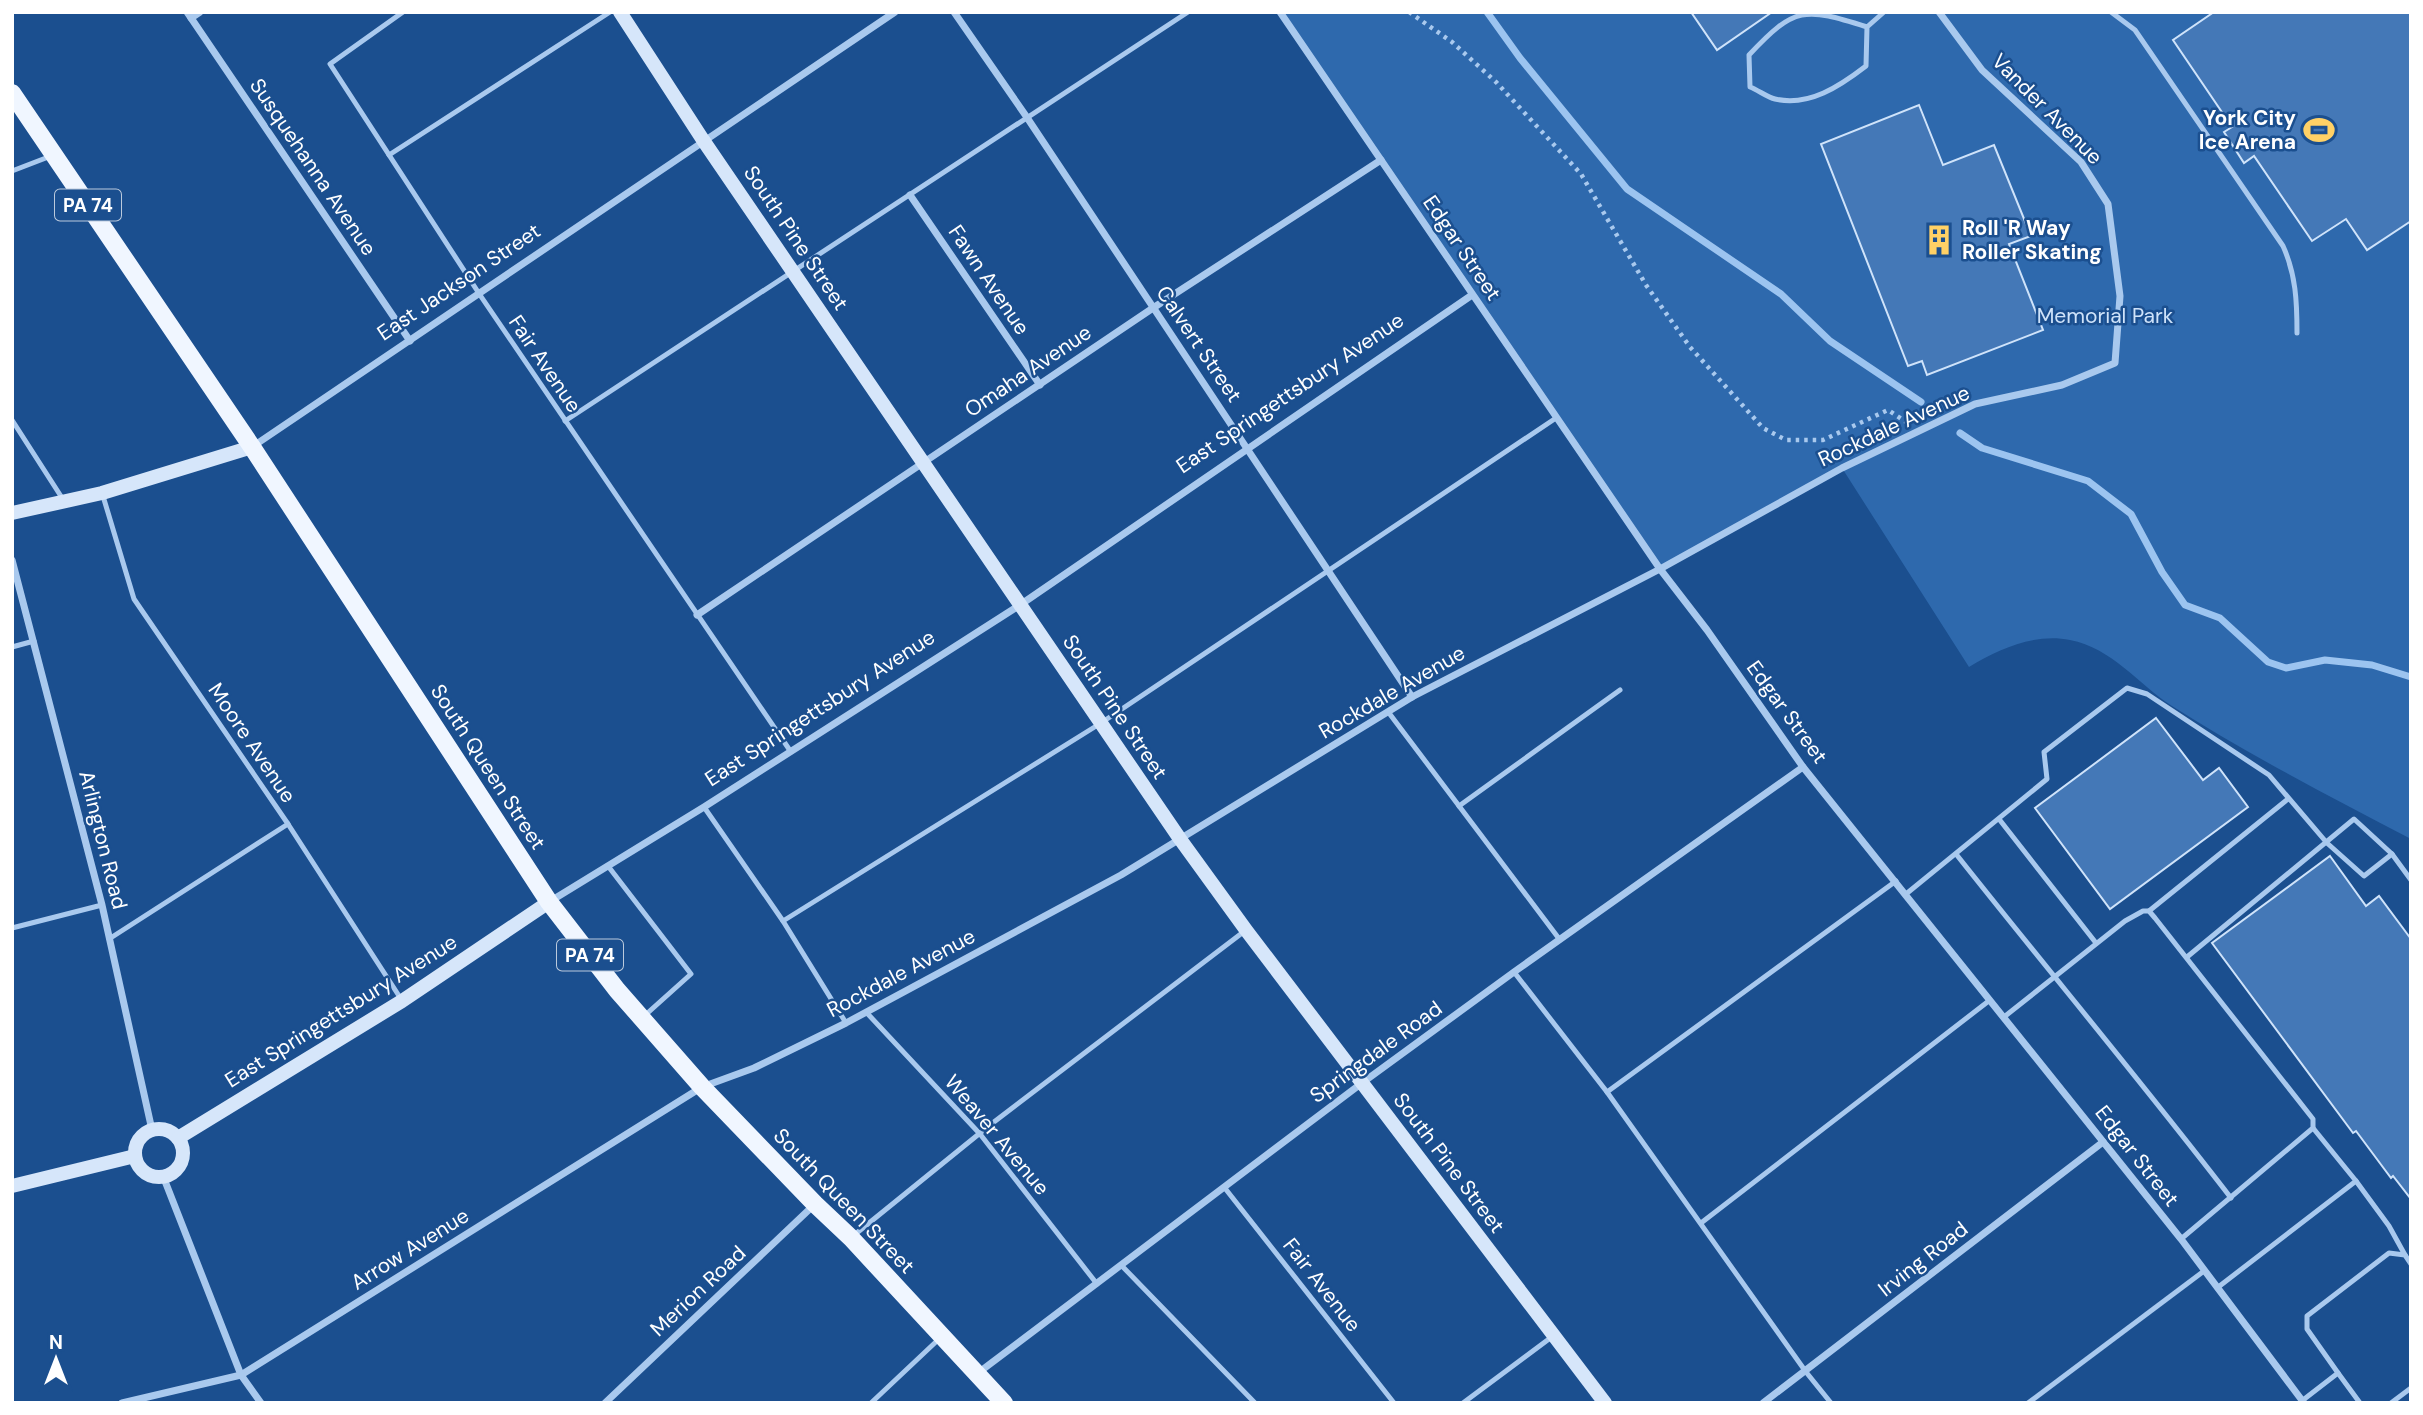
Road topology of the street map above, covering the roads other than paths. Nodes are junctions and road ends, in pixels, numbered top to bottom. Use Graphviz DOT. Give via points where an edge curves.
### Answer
graph roads {
  1 [pos="200,12"];
  2 [pos="403,12"];
  3 [pos="610,12"];
  4 [pos="620,12"];
  5 [pos="895,12"];
  6 [pos="954,12"];
  7 [pos="1188,12"];
  8 [pos="1280,12"];
  9 [pos="1884,12"];
  10 [pos="1939,12"];
  11 [pos="2111,12"];
  12 [pos="189,15"];
  13 [pos="1867,26"];
  14 [pos="12,93"];
  15 [pos="1026,116"];
  16 [pos="703,140"];
  17 [pos="54,155"];
  18 [pos="389,155"];
  19 [pos="1381,160"];
  20 [pos="12,172"];
  21 [pos="910,195"];
  22 [pos="793,272"];
  23 [pos="480,295"];
  24 [pos="1472,295"];
  25 [pos="1153,308"];
  26 [pos="2297,333"];
  27 [pos="410,341"];
  28 [pos="2115,363"];
  29 [pos="1040,385"];
  30 [pos="1556,418"];
  31 [pos="12,420"];
  32 [pos="565,421"];
  33 [pos="252,447"];
  34 [pos="1247,448"];
  35 [pos="923,463"];
  36 [pos="102,493"];
  37 [pos="64,501"];
  38 [pos="12,513"];
  39 [pos="12,560"];
  40 [pos="1660,569"];
  41 [pos="1328,570"];
  42 [pos="1020,605"];
  43 [pos="697,615"];
  44 [pos="34,641"];
  45 [pos="12,647"];
  46 [pos="1620,690"];
  47 [pos="1412,697"];
  48 [pos="1389,713"];
  49 [pos="1101,723"];
  50 [pos="791,752"];
  51 [pos="1803,766"];
  52 [pos="2288,799"];
  53 [pos="1459,806"];
  54 [pos="704,807"];
  55 [pos="1999,819"];
  56 [pos="288,824"];
  57 [pos="1180,839"];
  58 [pos="2327,843"];
  59 [pos="1956,854"];
  60 [pos="2392,854"];
  61 [pos="608,866"];
  62 [pos="2411,880"];
  63 [pos="1896,881"];
  64 [pos="1906,894"];
  65 [pos="549,902"];
  66 [pos="102,905"];
  67 [pos="2149,911"];
  68 [pos="783,921"];
  69 [pos="12,928"];
  70 [pos="1246,930"];
  71 [pos="109,939"];
  72 [pos="1560,940"];
  73 [pos="2096,943"];
  74 [pos="2187,957"];
  75 [pos="1514,972"];
  76 [pos="2054,978"];
  77 [pos="1990,1000"];
  78 [pos="402,1001"];
  79 [pos="866,1012"];
  80 [pos="2004,1017"];
  81 [pos="641,1018"];
  82 [pos="846,1023"];
  83 [pos="1362,1083"];
  84 [pos="702,1087"];
  85 [pos="1606,1092"];
  86 [pos="2313,1128"];
  87 [pos="152,1130"];
  88 [pos="980,1133"];
  89 [pos="178,1138"];
  90 [pos="2104,1142"];
  91 [pos="135,1156"];
  92 [pos="163,1176"];
  93 [pos="2356,1181"];
  94 [pos="12,1186"];
  95 [pos="1224,1187"];
  96 [pos="2231,1198"];
  97 [pos="815,1204"];
  98 [pos="1701,1223"];
  99 [pos="850,1238"];
  100 [pos="2181,1239"];
  101 [pos="2405,1255"];
  102 [pos="2411,1264"];
  103 [pos="1121,1265"];
  104 [pos="2204,1271"];
  105 [pos="1097,1284"];
  106 [pos="2217,1288"];
  107 [pos="942,1336"];
  108 [pos="1555,1336"];
  109 [pos="1806,1372"];
  110 [pos="2338,1373"];
  111 [pos="977,1374"];
  112 [pos="241,1375"];
  113 [pos="2411,1388"];
  114 [pos="2302,1402"];
  115 [pos="122,1403"];
  116 [pos="261,1403"];
  117 [pos="605,1403"];
  118 [pos="871,1403"];
  119 [pos="1004,1403"];
  120 [pos="1255,1403"];
  121 [pos="1395,1403"];
  122 [pos="1463,1403"];
  123 [pos="1605,1403"];
  124 [pos="1763,1403"];
  125 [pos="1831,1403"];
  126 [pos="2028,1403"];
  127 [pos="2360,1403"];
  128 [pos="2391,1403"];
  1 -- 12 [label="street"];
  2 -- 18 [label="lane, Fair Avenue" via="330,64"];
  3 -- 18 [label="lane"];
  4 -- 16 [label="street, South Pine Street"];
  5 -- 16 [label="street, East Jackson Street"];
  6 -- 15 [label="street, Calvert Street"];
  7 -- 15 [label="lane"];
  8 -- 19 [label="street, Edgar Street"];
  9 -- 13 [label="lane"];
  10 -- 28 [label="street, Vander Avenue" via="1982,70 2081,162 2108,204 2120,296"];
  11 -- 26 [label="lane" via="2136,30 2283,246 2296,285"];
  12 -- 27 [label="street, Susquehanna Avenue"];
  13 -- 13 [label="lane" via="1866,66 1844,83 1805,100 1775,99 1750,87 1749,55 1773,29 1795,15 1826,14"];
  14 -- 17 [label="main road, South Queen Street / PA 74"];
  15 -- 21 [label="lane"];
  15 -- 25 [label="street, Calvert Street"];
  16 -- 22 [label="street, South Pine Street"];
  16 -- 23 [label="street, East Jackson Street"];
  17 -- 20 [label="lane"];
  17 -- 33 [label="main road, South Queen Street / PA 74"];
  18 -- 23 [label="lane, Fair Avenue"];
  19 -- 24 [label="street, Edgar Street"];
  19 -- 25 [label="street, Omaha Avenue"];
  21 -- 22 [label="lane"];
  21 -- 29 [label="street, Fawn Avenue"];
  22 -- 32 [label="lane"];
  22 -- 35 [label="street, South Pine Street"];
  23 -- 27 [label="street, East Jackson Street"];
  23 -- 32 [label="lane, Fair Avenue"];
  24 -- 30 [label="street, Edgar Street"];
  24 -- 34 [label="street, East Springettsbury Avenue"];
  25 -- 29 [label="street, Omaha Avenue"];
  25 -- 34 [label="street, Calvert Street"];
  27 -- 33 [label="street, East Jackson Street"];
  28 -- 40 [label="street, Rockdale Avenue" via="2062,385 1975,404 1842,468"];
  29 -- 35 [label="street, Omaha Avenue"];
  30 -- 40 [label="street, Edgar Street"];
  30 -- 41 [label="lane"];
  31 -- 37 [label="lane"];
  32 -- 43 [label="lane, Fair Avenue"];
  33 -- 36 [label="street, East Jackson Street"];
  33 -- 65 [label="main road, South Queen Street / PA 74"];
  34 -- 41 [label="street, Calvert Street"];
  34 -- 42 [label="street, East Springettsbury Avenue"];
  35 -- 42 [label="street, South Pine Street"];
  35 -- 43 [label="street, Omaha Avenue"];
  36 -- 37 [label="street, East Jackson Street"];
  36 -- 56 [label="lane, Moore Avenue" via="134,599"];
  37 -- 38 [label="street, East Jackson Street"];
  39 -- 44 [label="street, Arlington Road"];
  40 -- 47 [label="street, Rockdale Avenue"];
  40 -- 51 [label="street, Edgar Street"];
  41 -- 47 [label="street, Calvert Street"];
  41 -- 49 [label="lane"];
  42 -- 49 [label="street, South Pine Street"];
  42 -- 50 [label="street, East Springettsbury Avenue"];
  43 -- 50 [label="lane, Fair Avenue"];
  44 -- 45 [label="lane"];
  44 -- 66 [label="street, Arlington Road"];
  46 -- 53 [label="lane"];
  47 -- 48 [label="street, Rockdale Avenue"];
  48 -- 53 [label="lane"];
  48 -- 57 [label="street, Rockdale Avenue"];
  49 -- 57 [label="street, South Pine Street"];
  49 -- 68 [label="lane"];
  50 -- 54 [label="street, East Springettsbury Avenue"];
  51 -- 63 [label="street, Edgar Street"];
  51 -- 72 [label="street, Springdale Road"];
  52 -- 55 [label="lane" via="2269,775 2147,694 2127,688 2044,752 2047,779"];
  52 -- 58 [label="lane"];
  52 -- 67 [label="lane"];
  53 -- 72 [label="lane"];
  54 -- 61 [label="street, East Springettsbury Avenue"];
  54 -- 68 [label="lane"];
  55 -- 59 [label="lane"];
  55 -- 73 [label="lane"];
  56 -- 71 [label="lane"];
  56 -- 78 [label="lane, Moore Avenue"];
  57 -- 70 [label="street, South Pine Street"];
  57 -- 79 [label="street, Rockdale Avenue"];
  58 -- 60 [label="lane" via="2364,876"];
  58 -- 60 [label="lane" via="2354,819"];
  58 -- 74 [label="lane"];
  59 -- 64 [label="lane"];
  59 -- 76 [label="lane"];
  60 -- 62 [label="lane"];
  61 -- 65 [label="street, East Springettsbury Avenue"];
  61 -- 81 [label="lane" via="691,974"];
  63 -- 64 [label="street, Edgar Street"];
  63 -- 85 [label="lane"];
  64 -- 77 [label="street, Edgar Street"];
  65 -- 78 [label="street, East Springettsbury Avenue"];
  65 -- 81 [label="main road, South Queen Street / PA 74"];
  66 -- 69 [label="lane"];
  66 -- 71 [label="street, Arlington Road"];
  67 -- 73 [label="lane" via="2136,914"];
  67 -- 74 [label="lane"];
  68 -- 82 [label="lane"];
  70 -- 83 [label="street, South Pine Street"];
  70 -- 88 [label="lane"];
  71 -- 87 [label="street, Arlington Road"];
  72 -- 75 [label="street, Springdale Road"];
  73 -- 76 [label="lane"];
  74 -- 86 [label="lane" via="2309,1112"];
  75 -- 83 [label="street, Springdale Road"];
  75 -- 85 [label="lane"];
  76 -- 80 [label="lane"];
  76 -- 96 [label="lane"];
  77 -- 80 [label="street, Edgar Street"];
  77 -- 98 [label="lane"];
  78 -- 89 [label="street, East Springettsbury Avenue"];
  79 -- 82 [label="street, Rockdale Avenue"];
  79 -- 88 [label="lane, Weaver Avenue"];
  80 -- 90 [label="street, Edgar Street"];
  81 -- 84 [label="main road, South Queen Street / PA 74"];
  82 -- 84 [label="street, Rockdale Avenue" via="754,1068"];
  83 -- 95 [label="street, Springdale Road"];
  83 -- 108 [label="street, South Pine Street"];
  84 -- 97 [label="main road, South Queen Street / PA 74"];
  84 -- 112 [label="street, Arrow Avenue"];
  85 -- 98 [label="lane"];
  86 -- 93 [label="lane"];
  86 -- 96 [label="lane"];
  87 -- 89 [label="street" via="167,1130"];
  87 -- 91 [label="street" via="137,1143"];
  88 -- 99 [label="lane"];
  88 -- 105 [label="lane, Weaver Avenue"];
  89 -- 92 [label="street" via="181,1162"];
  90 -- 100 [label="street, Edgar Street"];
  90 -- 109 [label="street, Irving Road"];
  91 -- 92 [label="street" via="142,1170"];
  91 -- 94 [label="street"];
  92 -- 112 [label="street"];
  93 -- 101 [label="lane"];
  93 -- 106 [label="lane"];
  95 -- 103 [label="street, Springdale Road"];
  95 -- 121 [label="lane, Fair Avenue"];
  96 -- 100 [label="lane"];
  97 -- 99 [label="main road, South Queen Street / PA 74"];
  97 -- 117 [label="street, Merion Road"];
  98 -- 109 [label="lane"];
  99 -- 107 [label="main road, South Queen Street / PA 74"];
  100 -- 104 [label="street, Edgar Street"];
  101 -- 102 [label="lane"];
  101 -- 110 [label="lane" via="2389,1253 2307,1316 2307,1329"];
  103 -- 105 [label="street, Springdale Road"];
  103 -- 120 [label="lane"];
  104 -- 106 [label="street, Edgar Street"];
  104 -- 126 [label="lane"];
  105 -- 111 [label="street, Springdale Road"];
  106 -- 114 [label="street, Edgar Street"];
  107 -- 111 [label="main road, South Queen Street / PA 74"];
  107 -- 118 [label="lane"];
  108 -- 122 [label="lane"];
  108 -- 123 [label="street, South Pine Street"];
  109 -- 124 [label="street, Irving Road"];
  109 -- 125 [label="lane"];
  110 -- 114 [label="lane"];
  110 -- 127 [label="lane"];
  111 -- 119 [label="main road, South Queen Street / PA 74"];
  112 -- 115 [label="street, Arrow Avenue"];
  112 -- 116 [label="street"];
  113 -- 128 [label="lane"];
}
